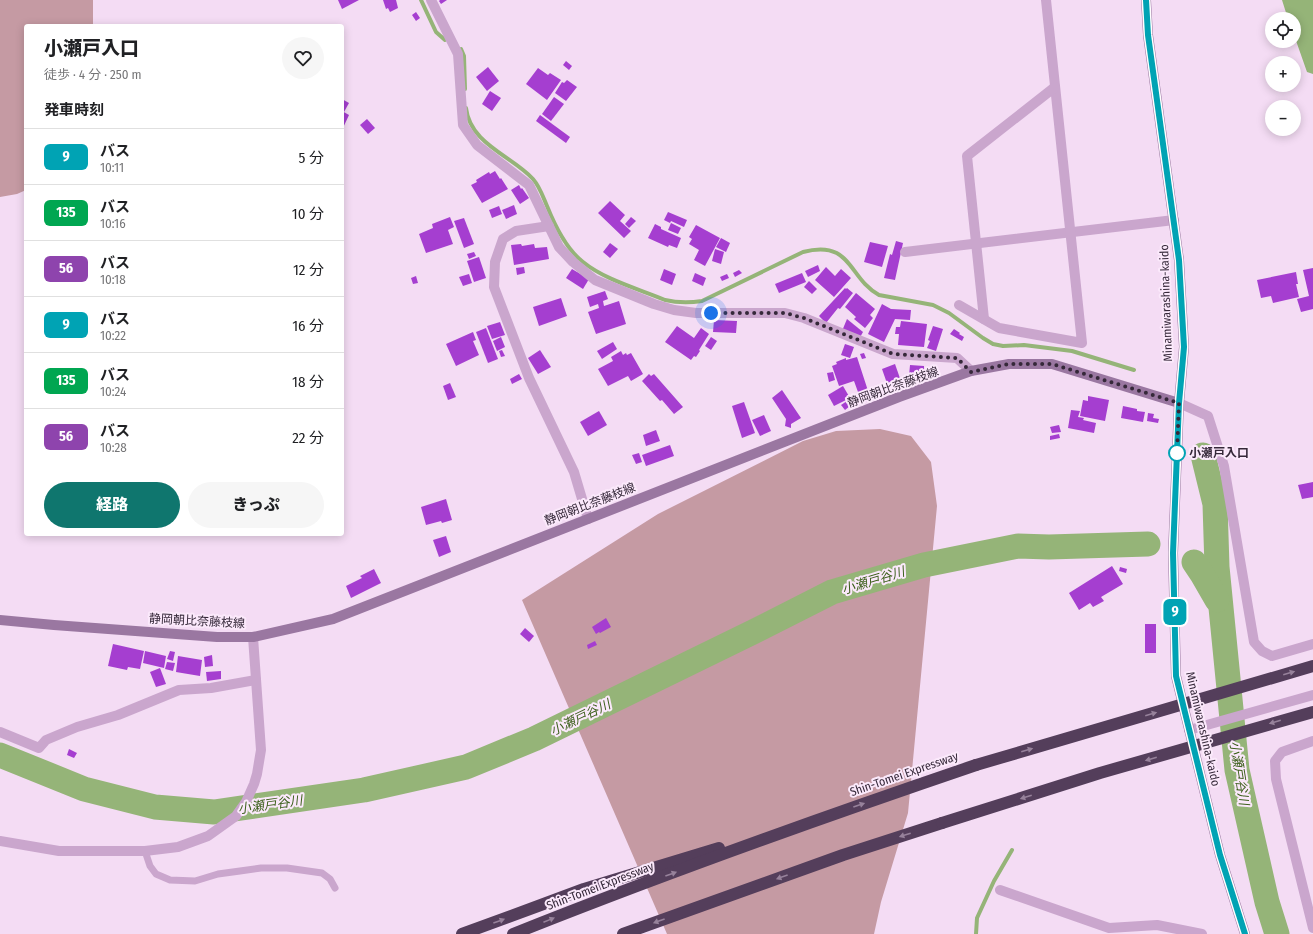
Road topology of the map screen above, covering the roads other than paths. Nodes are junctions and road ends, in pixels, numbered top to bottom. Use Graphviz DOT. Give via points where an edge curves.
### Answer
graph roads {
  1 [pos="431,0"];
  2 [pos="1046,0"];
  3 [pos="1146,0"];
  4 [pos="1055,87"];
  5 [pos="1174,220"];
  6 [pos="549,226"];
  7 [pos="1070,233"];
  8 [pos="976,244"];
  9 [pos="905,252"];
  10 [pos="959,305"];
  11 [pos="984,319"];
  12 [pos="971,372"];
  13 [pos="1179,403"];
  14 [pos="588,519"];
  15 [pos="0,620"];
  16 [pos="254,637"];
  17 [pos="1313,644"];
  18 [pos="1313,666"];
  19 [pos="256,680"];
  20 [pos="1313,695"];
  21 [pos="1313,712"];
  22 [pos="1189,730"];
  23 [pos="0,732"];
  24 [pos="1313,741"];
  25 [pos="838,812"];
  26 [pos="0,841"];
  27 [pos="145,851"];
  28 [pos="335,888"];
  29 [pos="1000,890"];
  30 [pos="1313,928"];
  31 [pos="1157,929"];
  32 [pos="462,934"];
  33 [pos="513,934"];
  34 [pos="623,934"];
  35 [pos="1202,934"];
  36 [pos="1245,934"];
  1 -- 6 [label="street" via="458,54 463,125 477,145 529,185"];
  2 -- 4 [label="street"];
  3 -- 5 [label="main road, Minamiwarashina-kaido" via="1148,35"];
  4 -- 7 [label="street"];
  4 -- 8 [label="street" via="967,156"];
  5 -- 7 [label="street"];
  5 -- 13 [label="main road, Minamiwarashina-kaido" via="1184,347"];
  6 -- 12 [label="street" via="559,247 595,280 654,304 696,313 785,313 804,318 893,354 957,358"];
  6 -- 14 [label="street" via="516,231 503,239 495,262 494,287 529,378 574,472"];
  7 -- 8 [label="street"];
  7 -- 11 [label="street" via="1082,343 999,328"];
  8 -- 9 [label="street"];
  8 -- 11 [label="street"];
  10 -- 11 [label="street"];
  12 -- 13 [label="main road, 静岡朝比奈藤枝線" via="1009,364 1052,364"];
  12 -- 14 [label="main road, 静岡朝比奈藤枝線" via="899,397"];
  13 -- 17 [label="street" via="1208,416 1224,466 1254,642 1262,651 1272,656"];
  13 -- 22 [label="main road, Minamiwarashina-kaido" via="1173,553 1176,676"];
  14 -- 16 [label="main road, 静岡朝比奈藤枝線" via="333,619"];
  15 -- 16 [label="main road, 静岡朝比奈藤枝線" via="209,636"];
  16 -- 19 [label="street"];
  25 -- 18 [label="highway, Shin-Tomei Expressway, one-way, bridge" via="976,765"];
  19 -- 23 [label="street" via="211,688 179,690 118,715 77,727 46,740 39,748"];
  19 -- 27 [label="street" via="261,750 257,774 246,802 236,816 208,836 178,847"];
  20 -- 22 [label="street"];
  21 -- 34 [label="highway, one-way, bridge" via="942,823"];
  22 -- 36 [label="main road, Minamiwarashina-kaido" via="1220,855"];
  24 -- 30 [label="street" via="1282,752 1275,761 1276,779"];
  32 -- 25 [label="highway, one-way" via="584,889"];
  33 -- 25 [label="highway, Shin-Tomei Expressway, one-way"];
  26 -- 27 [label="street" via="59,851"];
  27 -- 28 [label="lane" via="156,874 170,880 195,881 218,874 261,868 286,868 322,873 330,879"];
  29 -- 31 [label="street" via="1109,928"];
  31 -- 35 [label="street"];
}
